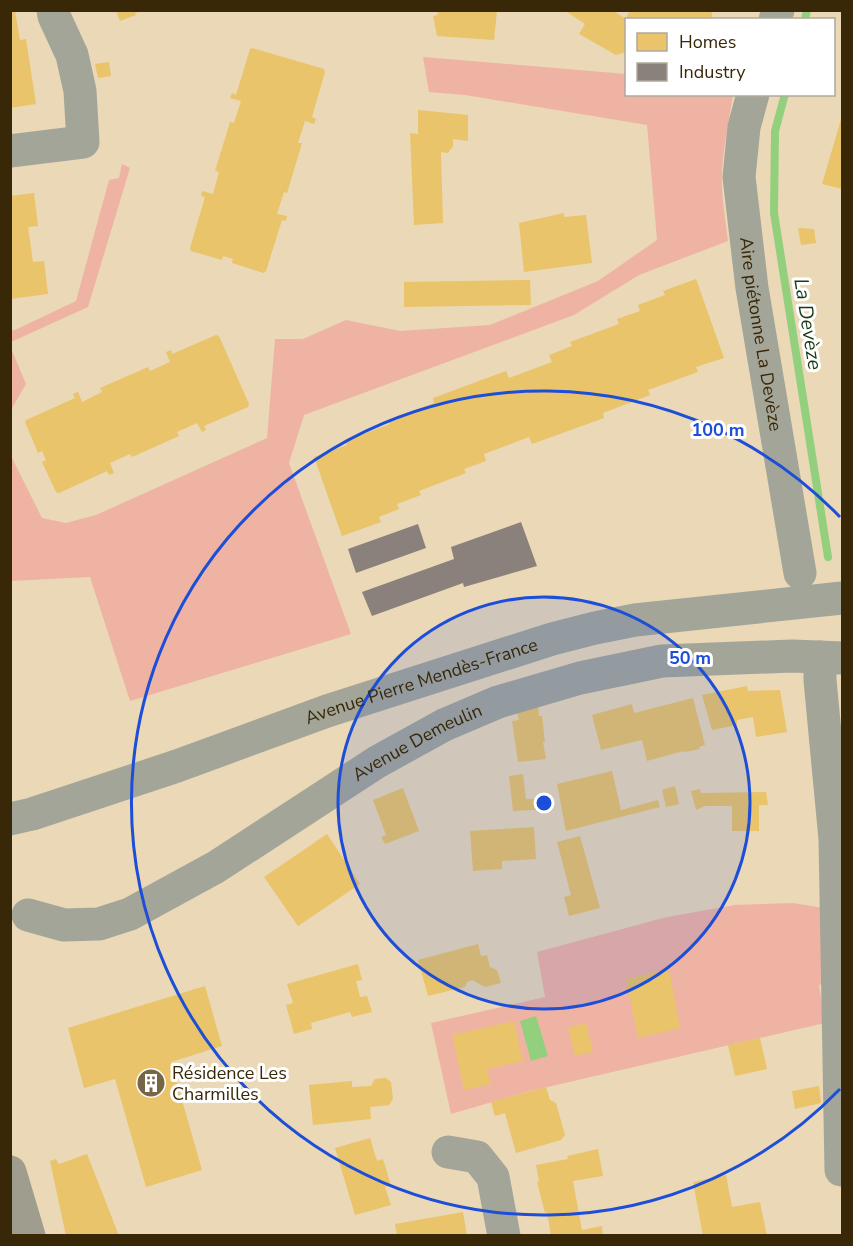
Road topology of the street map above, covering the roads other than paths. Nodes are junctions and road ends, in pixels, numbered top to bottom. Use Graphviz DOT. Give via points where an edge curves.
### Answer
graph roads {
  1 [pos="53,10"];
  2 [pos="752,96"];
  3 [pos="10,152"];
  4 [pos="800,573"];
  5 [pos="843,598"];
  6 [pos="831,657"];
  7 [pos="10,819"];
  8 [pos="28,915"];
  9 [pos="448,1152"];
  10 [pos="841,1170"];
  11 [pos="10,1172"];
  12 [pos="30,1236"];
  13 [pos="504,1236"];
  1 -- 3 [label="street" via="72,55 80,91 83,142"];
  2 -- 4 [label="street, Aire piétonne La Devèze" via="744,127 740,177 752,288"];
  5 -- 7 [label="street, Avenue Pierre Mendès-France" via="635,620 552,639"];
  6 -- 8 [label="street, Avenue Demeulin" via="662,661 580,678 498,702 444,725 376,762 216,867 130,914 99,924 64,925"];
  6 -- 10 [label="street" via="820,680 835,839"];
  9 -- 13 [label="street" via="477,1157 493,1177"];
  11 -- 12 [label="main road"];
}
